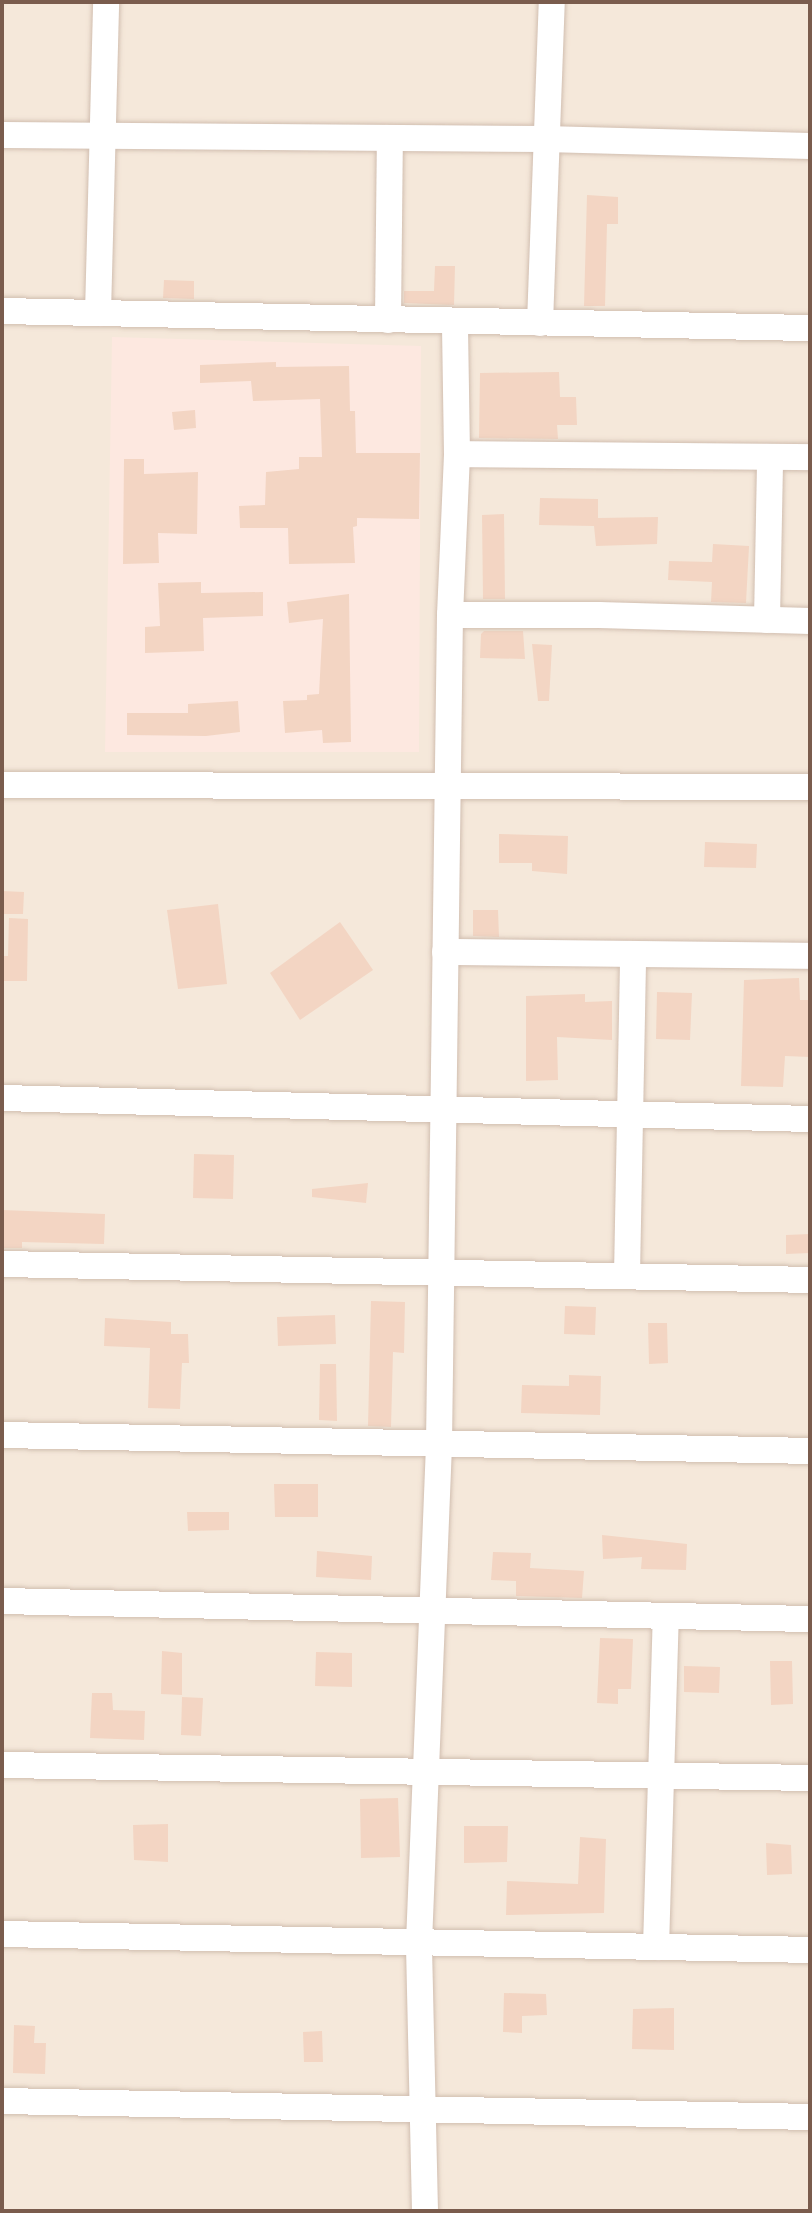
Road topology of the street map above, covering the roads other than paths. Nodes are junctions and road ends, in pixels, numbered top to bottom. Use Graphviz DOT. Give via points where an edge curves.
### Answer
graph roads {
  1 [pos="106,2"];
  2 [pos="552,2"];
  3 [pos="2,135"];
  4 [pos="103,136"];
  5 [pos="390,138"];
  6 [pos="545,139"];
  7 [pos="810,146"];
  8 [pos="2,311"];
  9 [pos="98,313"];
  10 [pos="388,320"];
  11 [pos="455,322"];
  12 [pos="540,323"];
  13 [pos="810,328"];
  14 [pos="457,454"];
  15 [pos="770,457"];
  16 [pos="810,457"];
  17 [pos="450,615"];
  18 [pos="767,620"];
  19 [pos="810,621"];
  20 [pos="2,785"];
  21 [pos="450,785"];
  22 [pos="810,787"];
  23 [pos="445,952"];
  24 [pos="633,954"];
  25 [pos="810,956"];
  26 [pos="2,1098"];
  27 [pos="444,1111"];
  28 [pos="630,1115"];
  29 [pos="810,1119"];
  30 [pos="2,1264"];
  31 [pos="441,1274"];
  32 [pos="627,1275"];
  33 [pos="810,1280"];
  34 [pos="2,1435"];
  35 [pos="439,1444"];
  36 [pos="810,1451"];
  37 [pos="2,1601"];
  38 [pos="431,1611"];
  39 [pos="666,1616"];
  40 [pos="810,1619"];
  41 [pos="2,1765"];
  42 [pos="424,1774"];
  43 [pos="661,1776"];
  44 [pos="810,1778"];
  45 [pos="2,1934"];
  46 [pos="419,1943"];
  47 [pos="656,1947"];
  48 [pos="810,1950"];
  49 [pos="2,2101"];
  50 [pos="422,2110"];
  51 [pos="810,2117"];
  52 [pos="425,2211"];
  1 -- 4 [label="street"];
  2 -- 6 [label="street"];
  3 -- 4 [label="street"];
  4 -- 5 [label="street"];
  4 -- 9 [label="street"];
  5 -- 6 [label="street"];
  5 -- 10 [label="street"];
  6 -- 7 [label="street"];
  6 -- 12 [label="street"];
  8 -- 9 [label="street"];
  9 -- 10 [label="street"];
  10 -- 11 [label="street"];
  11 -- 12 [label="street"];
  11 -- 14 [label="street"];
  12 -- 13 [label="street"];
  14 -- 15 [label="street"];
  14 -- 17 [label="street"];
  15 -- 16 [label="street"];
  15 -- 18 [label="street"];
  17 -- 18 [label="street"];
  17 -- 21 [label="street"];
  18 -- 19 [label="street"];
  20 -- 21 [label="street"];
  21 -- 22 [label="street"];
  21 -- 23 [label="street"];
  23 -- 24 [label="street"];
  23 -- 27 [label="street"];
  24 -- 25 [label="street"];
  24 -- 28 [label="street"];
  26 -- 27 [label="street"];
  27 -- 28 [label="street"];
  27 -- 31 [label="street"];
  28 -- 29 [label="street"];
  28 -- 32 [label="street"];
  30 -- 31 [label="street"];
  31 -- 32 [label="street"];
  31 -- 35 [label="street"];
  32 -- 33 [label="street"];
  34 -- 35 [label="street"];
  35 -- 36 [label="street"];
  35 -- 38 [label="street"];
  37 -- 38 [label="street"];
  38 -- 39 [label="street"];
  38 -- 42 [label="street"];
  39 -- 40 [label="street"];
  39 -- 43 [label="street"];
  41 -- 42 [label="street"];
  42 -- 43 [label="street"];
  42 -- 46 [label="street"];
  43 -- 44 [label="street"];
  43 -- 47 [label="street"];
  45 -- 46 [label="street"];
  46 -- 47 [label="street"];
  46 -- 50 [label="street"];
  47 -- 48 [label="street"];
  49 -- 50 [label="street"];
  50 -- 51 [label="street"];
  50 -- 52 [label="street"];
}
